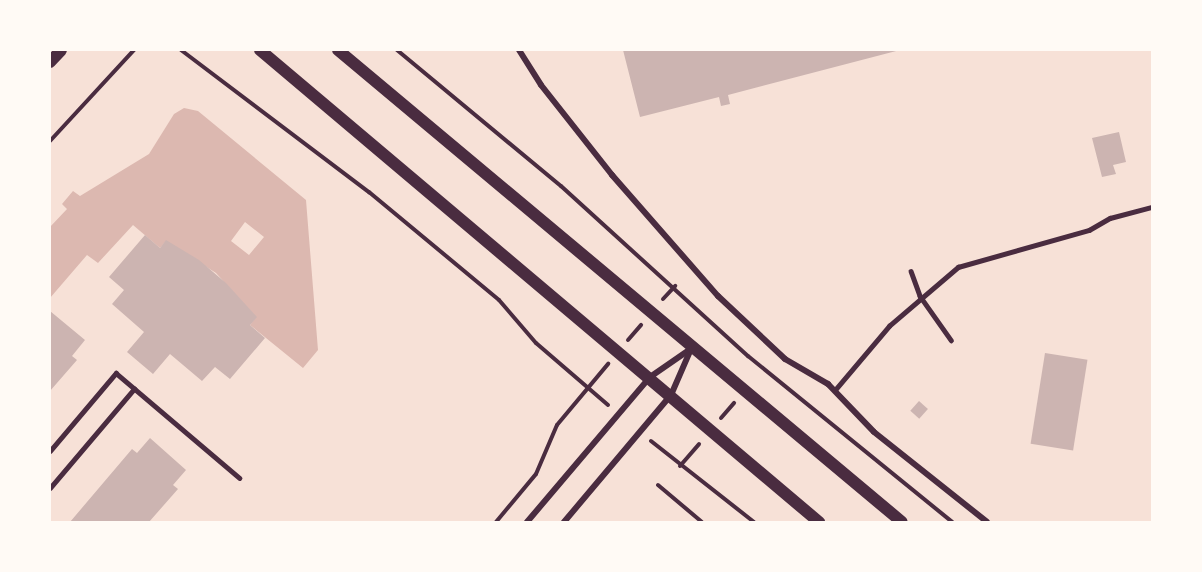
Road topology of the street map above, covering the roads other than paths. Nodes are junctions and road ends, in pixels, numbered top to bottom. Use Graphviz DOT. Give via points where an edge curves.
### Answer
graph roads {
  1 [pos="61,50"];
  2 [pos="260,50"];
  3 [pos="338,50"];
  4 [pos="519,50"];
  5 [pos="50,62"];
  6 [pos="1152,207"];
  7 [pos="910,271"];
  8 [pos="920,296"];
  9 [pos="951,340"];
  10 [pos="692,348"];
  11 [pos="650,378"];
  12 [pos="134,389"];
  13 [pos="835,390"];
  14 [pos="671,395"];
  15 [pos="50,451"];
  16 [pos="240,478"];
  17 [pos="50,488"];
  18 [pos="526,522"];
  19 [pos="564,522"];
  20 [pos="819,522"];
  21 [pos="902,522"];
  22 [pos="987,522"];
  1 -- 5 [label="main road"];
  2 -- 11 [label="main road"];
  3 -- 10 [label="main road"];
  4 -- 13 [label="street" via="557,107 689,266 785,359"];
  6 -- 8 [label="lane" via="1110,218 1089,230 965,263"];
  7 -- 8 [label="lane"];
  8 -- 9 [label="lane"];
  8 -- 13 [label="lane" via="874,342"];
  10 -- 11 [label="street"];
  10 -- 14 [label="street"];
  10 -- 21 [label="main road"];
  11 -- 14 [label="main road"];
  11 -- 18 [label="street"];
  12 -- 15 [label="lane" via="116,374"];
  12 -- 16 [label="lane"];
  12 -- 17 [label="lane"];
  13 -- 22 [label="street" via="874,432"];
  14 -- 19 [label="street"];
  14 -- 20 [label="main road"];
}
